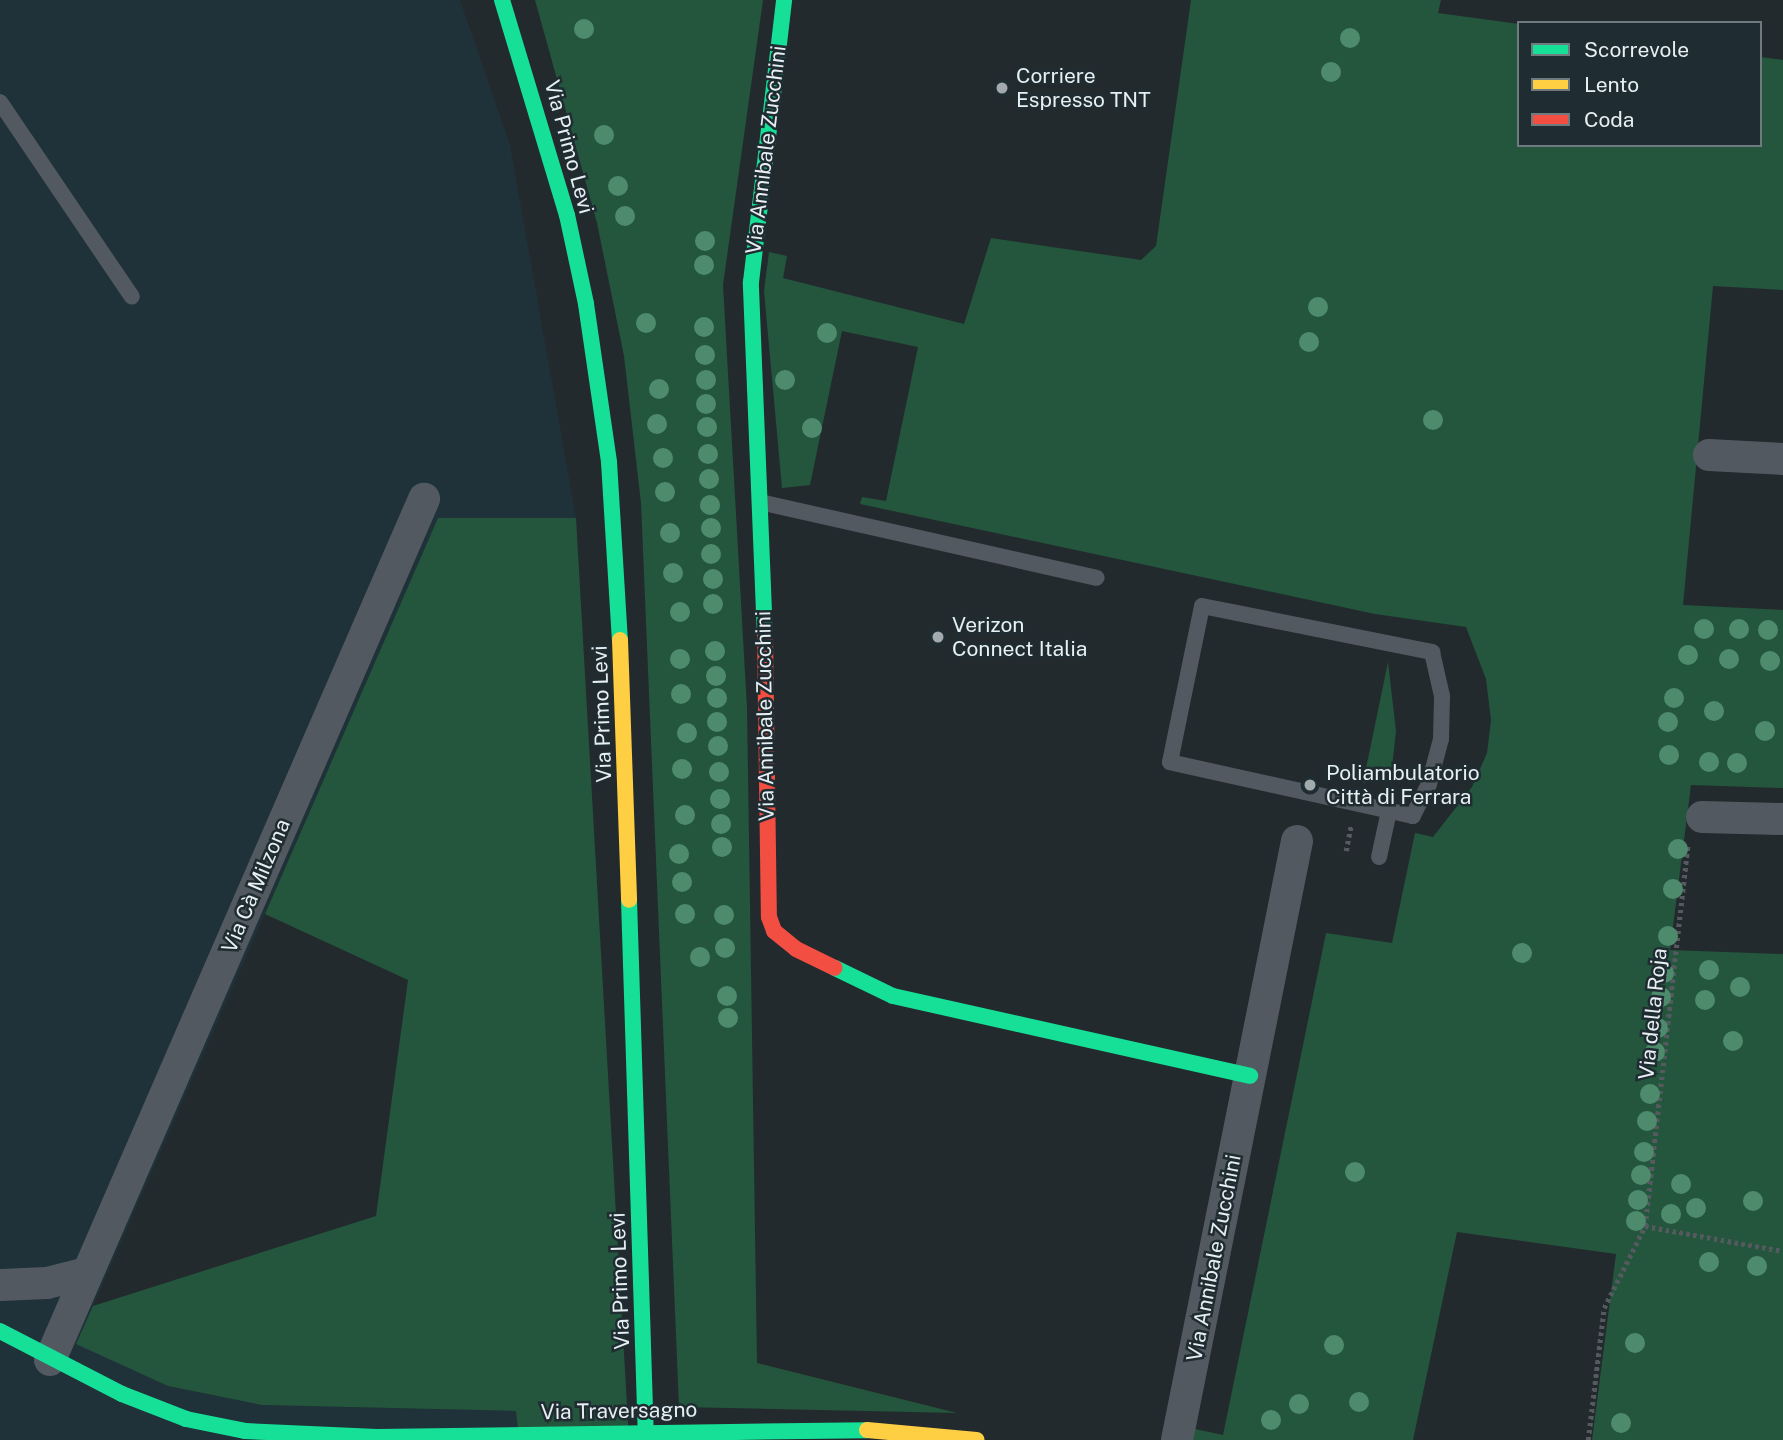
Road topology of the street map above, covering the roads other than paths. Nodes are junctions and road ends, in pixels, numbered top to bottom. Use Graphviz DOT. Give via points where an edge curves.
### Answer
graph roads {
  1 [pos="502,0"];
  2 [pos="784,0"];
  3 [pos="0,102"];
  4 [pos="132,297"];
  5 [pos="1709,455"];
  6 [pos="1783,459"];
  7 [pos="424,499"];
  8 [pos="758,501"];
  9 [pos="1097,578"];
  10 [pos="1389,811"];
  11 [pos="1702,817"];
  12 [pos="1783,819"];
  13 [pos="1297,841"];
  14 [pos="1379,857"];
  15 [pos="1250,1076"];
  16 [pos="88,1273"];
  17 [pos="0,1284"];
  18 [pos="0,1331"];
  19 [pos="50,1360"];
  20 [pos="261,1436"];
  21 [pos="646,1440"];
  22 [pos="977,1440"];
  23 [pos="1177,1440"];
  1 -- 21 [label="street, Via Primo Levi" via="567,215 586,304 609,462 618,562"];
  2 -- 8 [label="street, Via Annibale Zucchini" via="751,282"];
  3 -- 4 [label="lane"];
  5 -- 6 [label="street"];
  7 -- 16 [label="street, Via Cà Milzona"];
  8 -- 9 [label="lane"];
  8 -- 15 [label="street, Via Annibale Zucchini" via="766,662 769,917 783,942 863,985 908,1000"];
  10 -- 10 [label="lane" via="1413,816 1437,760 1442,695 1432,652 1202,606 1170,762"];
  10 -- 14 [label="lane"];
  11 -- 12 [label="street"];
  13 -- 15 [label="street, Via Annibale Zucchini"];
  15 -- 23 [label="street, Via Annibale Zucchini"];
  16 -- 17 [label="street" via="47,1283"];
  16 -- 19 [label="street, Via Cà Milzona"];
  18 -- 19 [label="street, Via Traversagno"];
  19 -- 20 [label="street, Via Traversagno" via="186,1419"];
  20 -- 22 [label="street, Via Traversagno" via="835,1427"];
}
